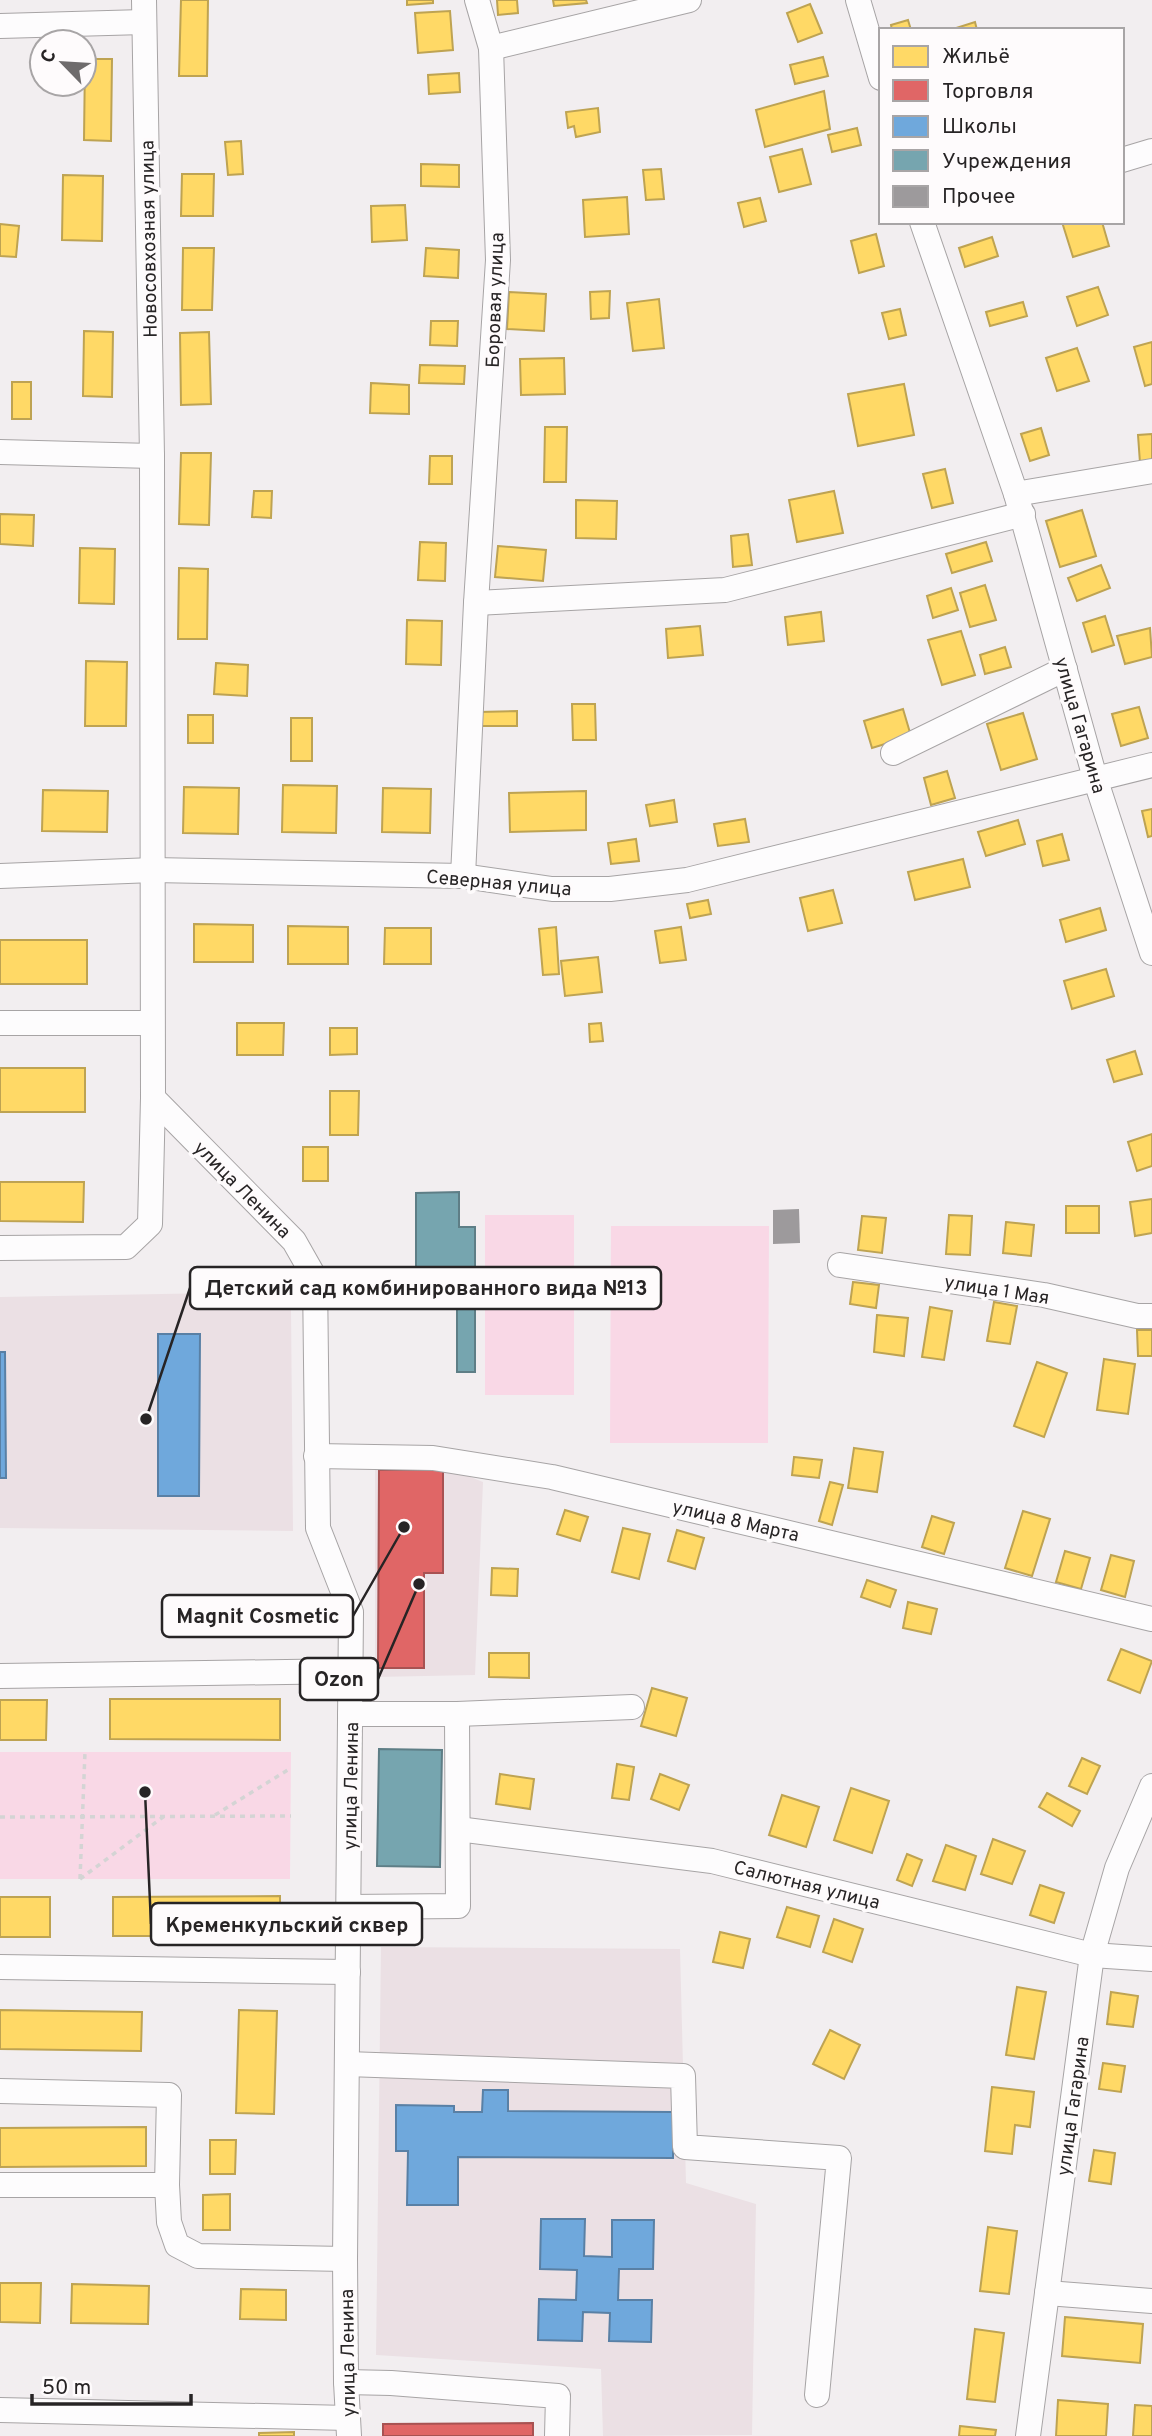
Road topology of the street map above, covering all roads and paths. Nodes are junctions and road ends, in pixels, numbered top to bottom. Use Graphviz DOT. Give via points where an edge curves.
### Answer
graph roads {
  1 [pos="477,0"];
  2 [pos="689,0"];
  3 [pos="858,0"];
  4 [pos="144,11"];
  5 [pos="0,26"];
  6 [pos="491,47"];
  7 [pos="879,71"];
  8 [pos="1152,151"];
  9 [pos="1124,159"];
  10 [pos="924,224"];
  11 [pos="0,452"];
  12 [pos="152,456"];
  13 [pos="1152,471"];
  14 [pos="1019,504"];
  15 [pos="476,603"];
  16 [pos="1065,669"];
  17 [pos="894,753"];
  18 [pos="1152,765"];
  19 [pos="1096,778"];
  20 [pos="153,870"];
  21 [pos="0,876"];
  22 [pos="463,876"];
  23 [pos="1152,953"];
  24 [pos="0,1023"];
  25 [pos="152,1023"];
  26 [pos="153,1098"];
  27 [pos="0,1248"];
  28 [pos="840,1265"];
  29 [pos="1152,1316"];
  30 [pos="316,1456"];
  31 [pos="1152,1619"];
  32 [pos="351,1671"];
  33 [pos="0,1676"];
  34 [pos="632,1707"];
  35 [pos="350,1714"];
  36 [pos="457,1714"];
  37 [pos="85,1752"];
  38 [pos="291,1768"];
  39 [pos="1152,1786"];
  40 [pos="0,1816"];
  41 [pos="82,1816"];
  42 [pos="164,1816"];
  43 [pos="213,1816"];
  44 [pos="290,1816"];
  45 [pos="457,1829"];
  46 [pos="348,1907"];
  47 [pos="1092,1955"];
  48 [pos="1152,1959"];
  49 [pos="0,1967"];
  50 [pos="348,1972"];
  51 [pos="347,2064"];
  52 [pos="0,2091"];
  53 [pos="0,2185"];
  54 [pos="167,2185"];
  55 [pos="345,2259"];
  56 [pos="1047,2293"];
  57 [pos="1152,2301"];
  58 [pos="346,2382"];
  59 [pos="817,2395"];
  60 [pos="0,2410"];
  61 [pos="348,2427"];
  62 [pos="557,2436"];
  63 [pos="1028,2436"];
  1 -- 6 [label="street, Боровая улица"];
  2 -- 6 [label="street"];
  3 -- 7 [label="street"];
  4 -- 5 [label="street, Новосовхозная улица"];
  4 -- 12 [label="street, Новосовхозная улица"];
  6 -- 15 [label="street, Боровая улица" via="498,260"];
  8 -- 9 [label="street"];
  10 -- 14 [label="street, улица Гагарина"];
  11 -- 12 [label="street"];
  12 -- 20 [label="street, Новосовхозная улица"];
  13 -- 14 [label="street"];
  14 -- 15 [label="street" via="726,590"];
  14 -- 16 [label="street, улица Гагарина"];
  15 -- 22 [label="street, Боровая улица"];
  16 -- 17 [label="street"];
  16 -- 19 [label="street, улица Гагарина"];
  18 -- 19 [label="street, Северная улица"];
  19 -- 22 [label="street, Северная улица" via="687,880 610,889 552,889"];
  19 -- 23 [label="street, улица Гагарина"];
  20 -- 21 [label="street, Северная улица"];
  20 -- 22 [label="street, Северная улица"];
  20 -- 25 [label="street"];
  24 -- 25 [label="street"];
  25 -- 26 [label="street"];
  26 -- 27 [label="street" via="150,1224 126,1247"];
  26 -- 30 [label="street, улица Ленина" via="294,1241 315,1278"];
  28 -- 29 [label="street, улица 1 Мая"];
  30 -- 31 [label="street, улица 8 Марта" via="433,1458 552,1477"];
  30 -- 32 [label="street, улица Ленина" via="317,1528 351,1612"];
  32 -- 33 [label="street"];
  32 -- 35 [label="street, улица Ленина"];
  34 -- 36 [label="street"];
  35 -- 36 [label="street"];
  35 -- 46 [label="street, улица Ленина"];
  36 -- 45 [label="street"];
  37 -- 41 [label="path"];
  38 -- 43 [label="path"];
  39 -- 47 [label="street, улица Гагарина" via="1118,1868"];
  40 -- 41 [label="path"];
  41 -- 42 [label="path"];
  41 -- 42 [label="path" via="80,1879"];
  42 -- 43 [label="path"];
  43 -- 44 [label="path"];
  45 -- 46 [label="street" via="457,1906"];
  45 -- 47 [label="street, Салютная улица" via="712,1861"];
  46 -- 50 [label="street, улица Ленина"];
  47 -- 48 [label="street, Салютная улица"];
  47 -- 56 [label="street, улица Гагарина"];
  49 -- 50 [label="street"];
  50 -- 51 [label="street, улица Ленина"];
  51 -- 55 [label="street, улица Ленина"];
  51 -- 59 [label="street" via="683,2076 685,2147 839,2158"];
  52 -- 54 [label="street" via="169,2095"];
  53 -- 54 [label="street"];
  54 -- 55 [label="street" via="169,2222 177,2245 198,2256"];
  55 -- 58 [label="street, улица Ленина"];
  56 -- 57 [label="street"];
  56 -- 63 [label="street, улица Гагарина"];
  58 -- 61 [label="street, улица Ленина"];
  58 -- 62 [label="street" via="558,2396"];
  60 -- 61 [label="street"];
}
